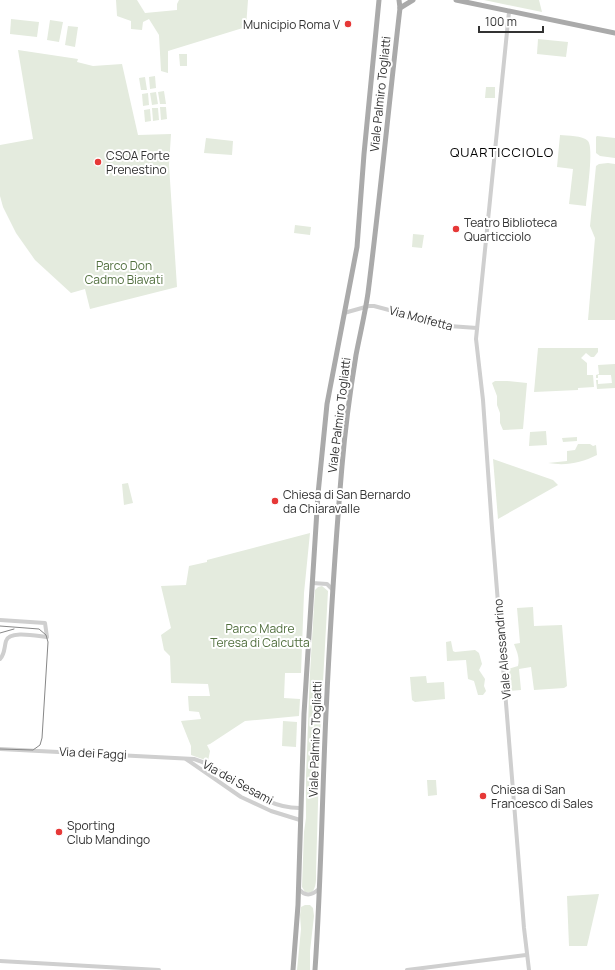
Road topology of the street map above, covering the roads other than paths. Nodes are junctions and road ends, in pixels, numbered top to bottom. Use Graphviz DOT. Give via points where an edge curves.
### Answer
graph roads {
  1 [pos="379,0"];
  2 [pos="399,0"];
  3 [pos="403,0"];
  4 [pos="413,0"];
  5 [pos="456,0"];
  6 [pos="400,8"];
  7 [pos="509,12"];
  8 [pos="615,33"];
  9 [pos="365,307"];
  10 [pos="344,313"];
  11 [pos="477,328"];
  12 [pos="312,583"];
  13 [pos="332,590"];
  14 [pos="2,620"];
  15 [pos="0,659"];
  16 [pos="0,749"];
  17 [pos="186,758"];
  18 [pos="301,808"];
  19 [pos="300,820"];
  20 [pos="298,888"];
  21 [pos="319,890"];
  22 [pos="526,955"];
  23 [pos="0,961"];
  24 [pos="160,970"];
  25 [pos="293,970"];
  26 [pos="314,970"];
  27 [pos="407,970"];
  28 [pos="529,970"];
  1 -- 10 [label="main road, Viale Palmiro Togliatti" via="357,247"];
  2 -- 6 [label="main road, Viale Palmiro Togliatti"];
  3 -- 6 [label="main road, Viale Palmiro Togliatti"];
  4 -- 6 [label="main road"];
  5 -- 7 [label="main road"];
  6 -- 9 [label="main road, Viale Palmiro Togliatti" via="379,207"];
  7 -- 8 [label="main road"];
  7 -- 11 [label="street, Viale Alessandrino"];
  9 -- 10 [label="street"];
  9 -- 11 [label="street, Via Molfetta" via="382,307 457,327"];
  9 -- 13 [label="main road, Viale Palmiro Togliatti" via="348,408"];
  10 -- 12 [label="main road, Viale Palmiro Togliatti" via="326,406"];
  11 -- 22 [label="street, Viale Alessandrino"];
  12 -- 13 [label="street" via="327,584"];
  12 -- 18 [label="main road, Viale Palmiro Togliatti"];
  13 -- 21 [label="main road, Viale Palmiro Togliatti"];
  14 -- 15 [label="street" via="45,623 47,637 12,635 6,639"];
  16 -- 17 [label="street, Via dei Faggi"];
  17 -- 18 [label="street, Via dei Sesami" via="206,764 271,802"];
  17 -- 19 [label="street, Via dei Sesami" via="241,797 271,811"];
  18 -- 19 [label="main road, Viale Palmiro Togliatti"];
  19 -- 20 [label="main road, Viale Palmiro Togliatti"];
  20 -- 21 [label="street" via="306,895"];
  20 -- 25 [label="main road, Viale Palmiro Togliatti"];
  21 -- 26 [label="main road, Viale Palmiro Togliatti"];
  22 -- 27 [label="street"];
  22 -- 28 [label="street, Viale Alessandrino"];
  23 -- 24 [label="street"];
}
